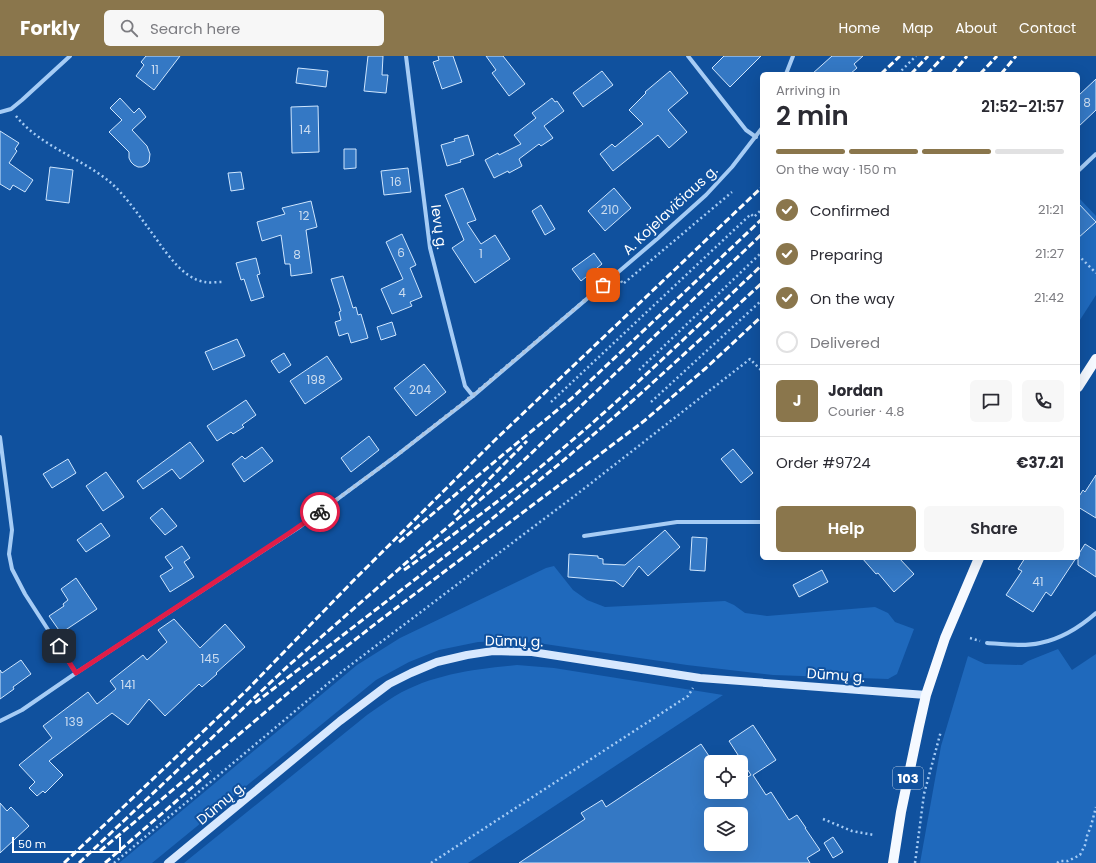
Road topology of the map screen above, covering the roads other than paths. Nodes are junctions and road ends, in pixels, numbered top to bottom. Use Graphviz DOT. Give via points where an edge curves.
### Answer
graph roads {
  1 [pos="70,56"];
  2 [pos="406,56"];
  3 [pos="688,56"];
  4 [pos="794,56"];
  5 [pos="787,72"];
  6 [pos="0,112"];
  7 [pos="760,131"];
  8 [pos="756,137"];
  9 [pos="1096,154"];
  10 [pos="1080,169"];
  11 [pos="1096,359"];
  12 [pos="1080,384"];
  13 [pos="472,396"];
  14 [pos="0,437"];
  15 [pos="760,522"];
  16 [pos="584,536"];
  17 [pos="977,560"];
  18 [pos="1096,613"];
  19 [pos="987,643"];
  20 [pos="76,673"];
  21 [pos="926,695"];
  22 [pos="0,721"];
  23 [pos="168,863"];
  24 [pos="893,863"];
  1 -- 6 [label="street" via="11,109"];
  2 -- 13 [label="street, Ievų g." via="430,248 465,386"];
  3 -- 8 [label="street" via="746,130"];
  4 -- 5 [label="street"];
  7 -- 8 [label="street, A. Kojelavičiaus g."];
  8 -- 13 [label="street, A. Kojelavičiaus g." via="706,195"];
  9 -- 10 [label="street"];
  11 -- 12 [label="main road"];
  13 -- 20 [label="street, A. Kojelavičiaus g." via="301,526"];
  14 -- 20 [label="street" via="12,530 9,554 12,570"];
  15 -- 16 [label="street" via="677,522"];
  17 -- 21 [label="main road, 103" via="945,638"];
  18 -- 19 [label="street" via="1059,638 1039,644"];
  20 -- 22 [label="street, A. Kojelavičiaus g." via="22,710"];
  21 -- 23 [label="main road, Dūmų g." via="700,678 532,652 493,651 467,655 437,662 389,684 340,721"];
  21 -- 24 [label="main road, 103"];
}
